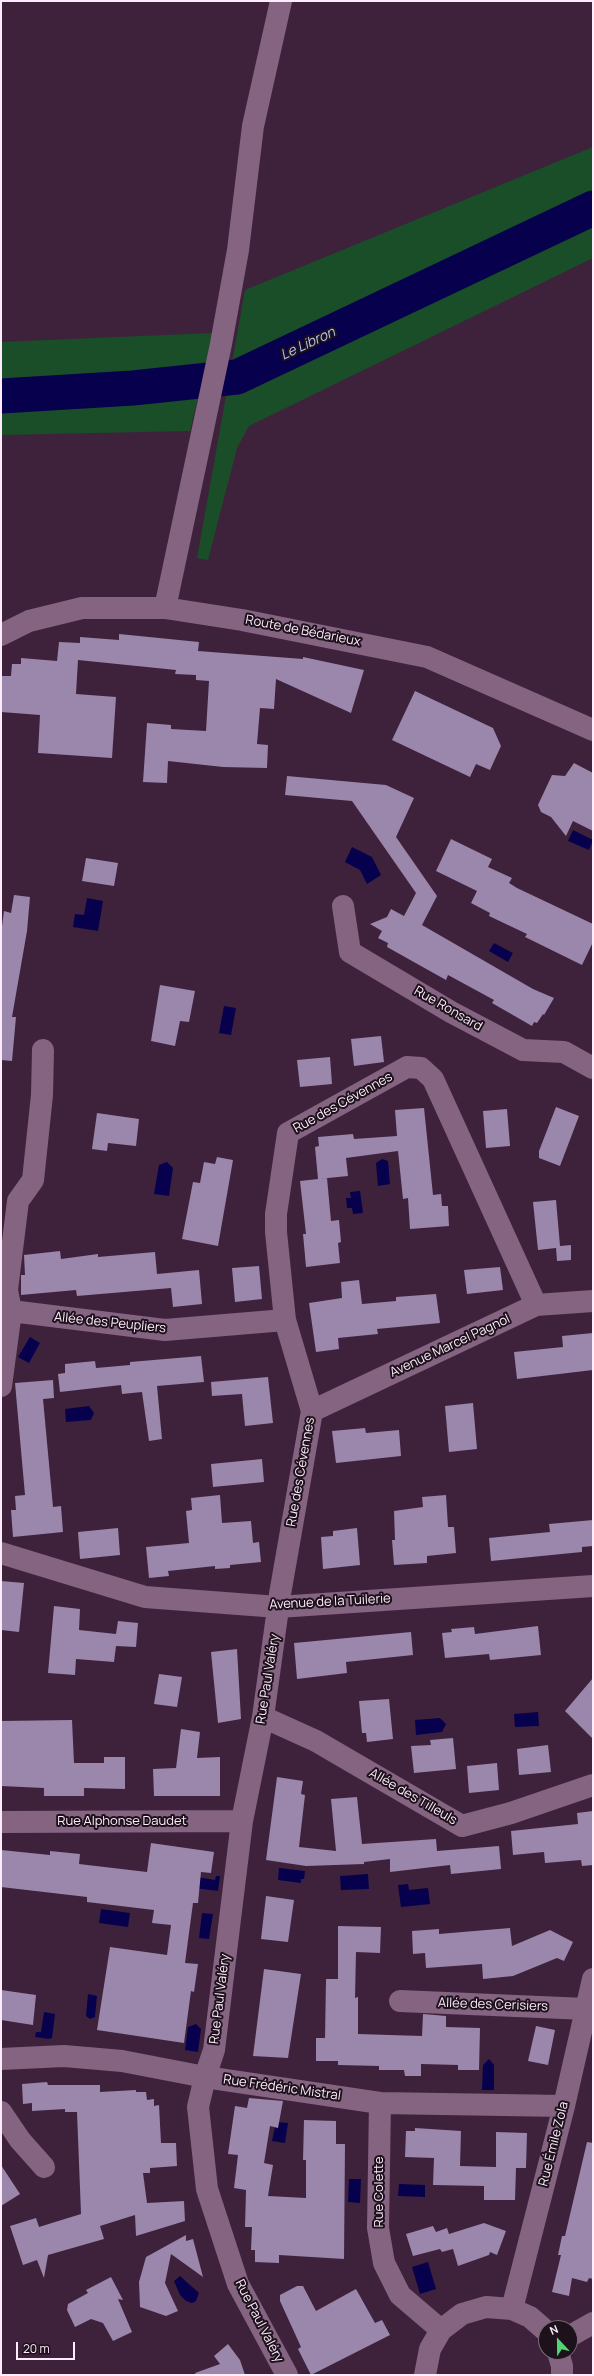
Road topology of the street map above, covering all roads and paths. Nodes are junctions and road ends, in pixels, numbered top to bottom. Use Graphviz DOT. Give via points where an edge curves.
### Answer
graph roads {
  1 [pos="281,1"];
  2 [pos="165,608"];
  3 [pos="1,634"];
  4 [pos="593,730"];
  5 [pos="343,906"];
  6 [pos="43,1050"];
  7 [pos="593,1068"];
  8 [pos="593,1301"];
  9 [pos="536,1305"];
  10 [pos="11,1311"];
  11 [pos="285,1320"];
  12 [pos="1,1386"];
  13 [pos="312,1411"];
  14 [pos="1,1553"];
  15 [pos="593,1586"];
  16 [pos="278,1607"];
  17 [pos="262,1717"];
  18 [pos="593,1785"];
  19 [pos="242,1821"];
  20 [pos="1,1822"];
  21 [pos="593,1978"];
  22 [pos="400,2002"];
  23 [pos="586,2009"];
  24 [pos="1,2059"];
  25 [pos="205,2076"];
  26 [pos="380,2102"];
  27 [pos="564,2106"];
  28 [pos="1,2112"];
  29 [pos="44,2167"];
  30 [pos="512,2309"];
  31 [pos="593,2323"];
  32 [pos="538,2324"];
  33 [pos="441,2330"];
  34 [pos="578,2331"];
  35 [pos="560,2360"];
  36 [pos="286,2375"];
  37 [pos="425,2375"];
  38 [pos="562,2375"];
  1 -- 2 [label="street" via="253,126 238,250 221,344"];
  2 -- 3 [label="street, Route de Bédarieux" via="82,608 29,621"];
  2 -- 4 [label="street, Route de Bédarieux" via="242,620 426,657"];
  5 -- 7 [label="street, Rue Ronsard" via="350,952 451,1012 523,1050 564,1052"];
  6 -- 10 [label="street" via="42,1095 33,1180 18,1201 6,1290"];
  8 -- 9 [label="street, Avenue Marcel Pagnol"];
  9 -- 11 [label="street, Rue des Cévennes" via="433,1079 421,1068 407,1066 288,1133 276,1214"];
  9 -- 13 [label="street, Avenue Marcel Pagnol"];
  10 -- 11 [label="street, Allée des Peupliers" via="165,1330"];
  10 -- 12 [label="street"];
  11 -- 13 [label="street, Rue des Cévennes"];
  13 -- 16 [label="street, Rue des Cévennes"];
  14 -- 16 [label="street, Avenue de la Tuilerie" via="145,1597"];
  15 -- 16 [label="street, Avenue de la Tuilerie"];
  16 -- 17 [label="street, Rue Paul Valéry"];
  17 -- 18 [label="street, Allée des Tilleuls" via="316,1741 462,1826 511,1813"];
  17 -- 19 [label="street, Rue Paul Valéry"];
  19 -- 20 [label="street, Rue Alphonse Daudet"];
  19 -- 25 [label="street, Rue Paul Valéry" via="214,2050"];
  21 -- 23 [label="street, Rue Émile Zola"];
  22 -- 23 [label="street, Allée des Cerisiers"];
  23 -- 27 [label="street, Rue Émile Zola"];
  24 -- 25 [label="street, Rue Frédéric Mistral" via="71,2057 122,2061"];
  25 -- 26 [label="street, Rue Frédéric Mistral"];
  25 -- 36 [label="street, Rue Paul Valéry" via="198,2107 207,2189 238,2284"];
  26 -- 27 [label="street, Rue Frédéric Mistral"];
  26 -- 33 [label="street, Rue Colette" via="378,2228 384,2263 400,2295"];
  27 -- 30 [label="street, Rue Émile Zola"];
  28 -- 29 [label="street" via="20,2140"];
  30 -- 32 [label="street" via="530,2317"];
  30 -- 33 [label="street" via="486,2307 462,2314"];
  31 -- 34 [label="street"];
  33 -- 37 [label="street" via="430,2349"];
  35 -- 38 [label="street"];
}
